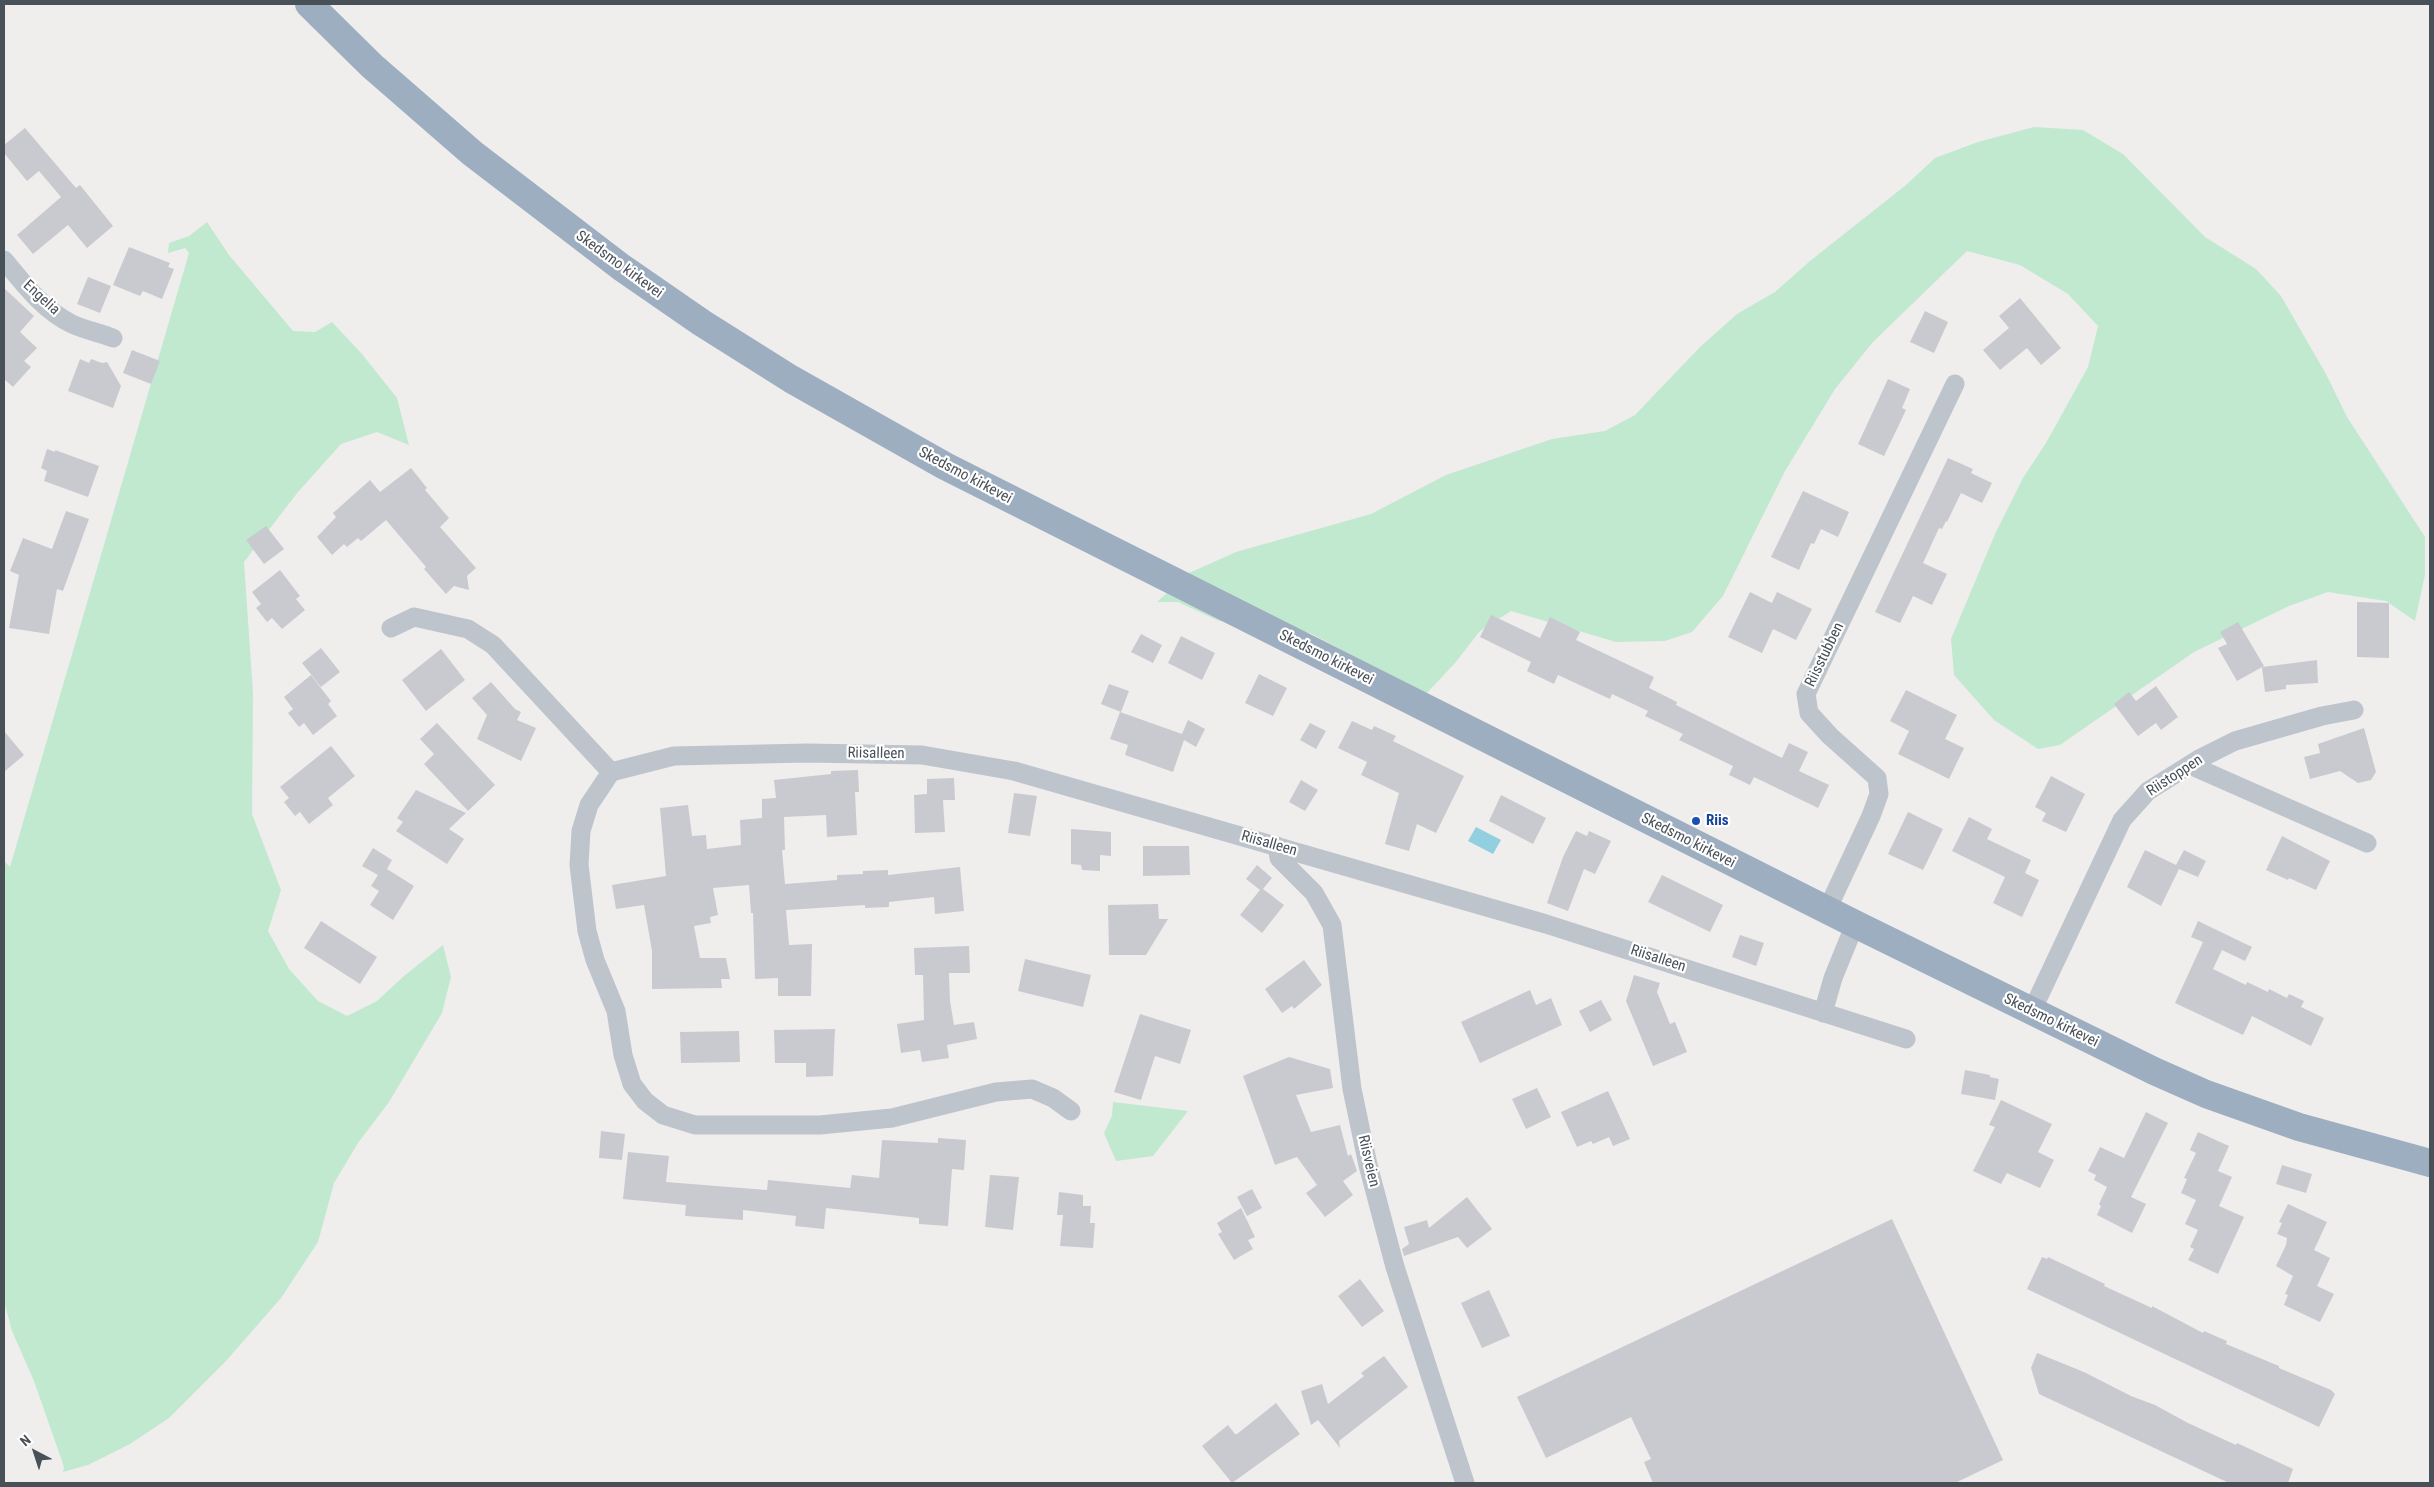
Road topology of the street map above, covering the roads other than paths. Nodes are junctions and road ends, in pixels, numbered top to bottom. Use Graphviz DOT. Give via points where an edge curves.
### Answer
graph roads {
  1 [pos="309,4"];
  2 [pos="4,260"];
  3 [pos="113,338"];
  4 [pos="1955,384"];
  5 [pos="391,628"];
  6 [pos="2354,710"];
  7 [pos="2190,764"];
  8 [pos="611,772"];
  9 [pos="2367,843"];
  10 [pos="1277,846"];
  11 [pos="1827,910"];
  12 [pos="1855,924"];
  13 [pos="1822,1012"];
  14 [pos="2033,1013"];
  15 [pos="1906,1039"];
  16 [pos="1071,1111"];
  17 [pos="2430,1163"];
  18 [pos="1465,1483"];
  1 -- 11 [label="highway, Skedsmo kirkevei" via="421,109 532,201 656,292 791,379 988,488"];
  2 -- 3 [label="street, Engelia" via="48,309 72,324"];
  4 -- 11 [label="street, Riisstubben" via="1806,694 1809,713 1877,778 1879,794"];
  5 -- 8 [label="street" via="414,617 468,629 493,645"];
  6 -- 7 [label="street, Riistoppen" via="2234,741"];
  7 -- 9 [label="street"];
  7 -- 14 [label="street, Riistoppen" via="2148,791 2122,820"];
  8 -- 10 [label="street, Riisalleen" via="674,756 922,754 1014,771"];
  8 -- 16 [label="street" via="589,805 581,831 579,865 587,931 616,1011 623,1055 632,1084 645,1101 663,1115 695,1125 820,1125 892,1118 996,1092 1032,1088"];
  10 -- 13 [label="street, Riisalleen" via="1546,924"];
  10 -- 18 [label="street, Riisveien" via="1279,858 1314,893 1332,925 1352,1089 1368,1165 1395,1267"];
  11 -- 12 [label="highway, Skedsmo kirkevei"];
  12 -- 13 [label="street"];
  12 -- 14 [label="highway, Skedsmo kirkevei"];
  13 -- 15 [label="street, Riisalleen"];
  14 -- 17 [label="highway, Skedsmo kirkevei" via="2154,1071 2242,1108 2351,1143"];
}
